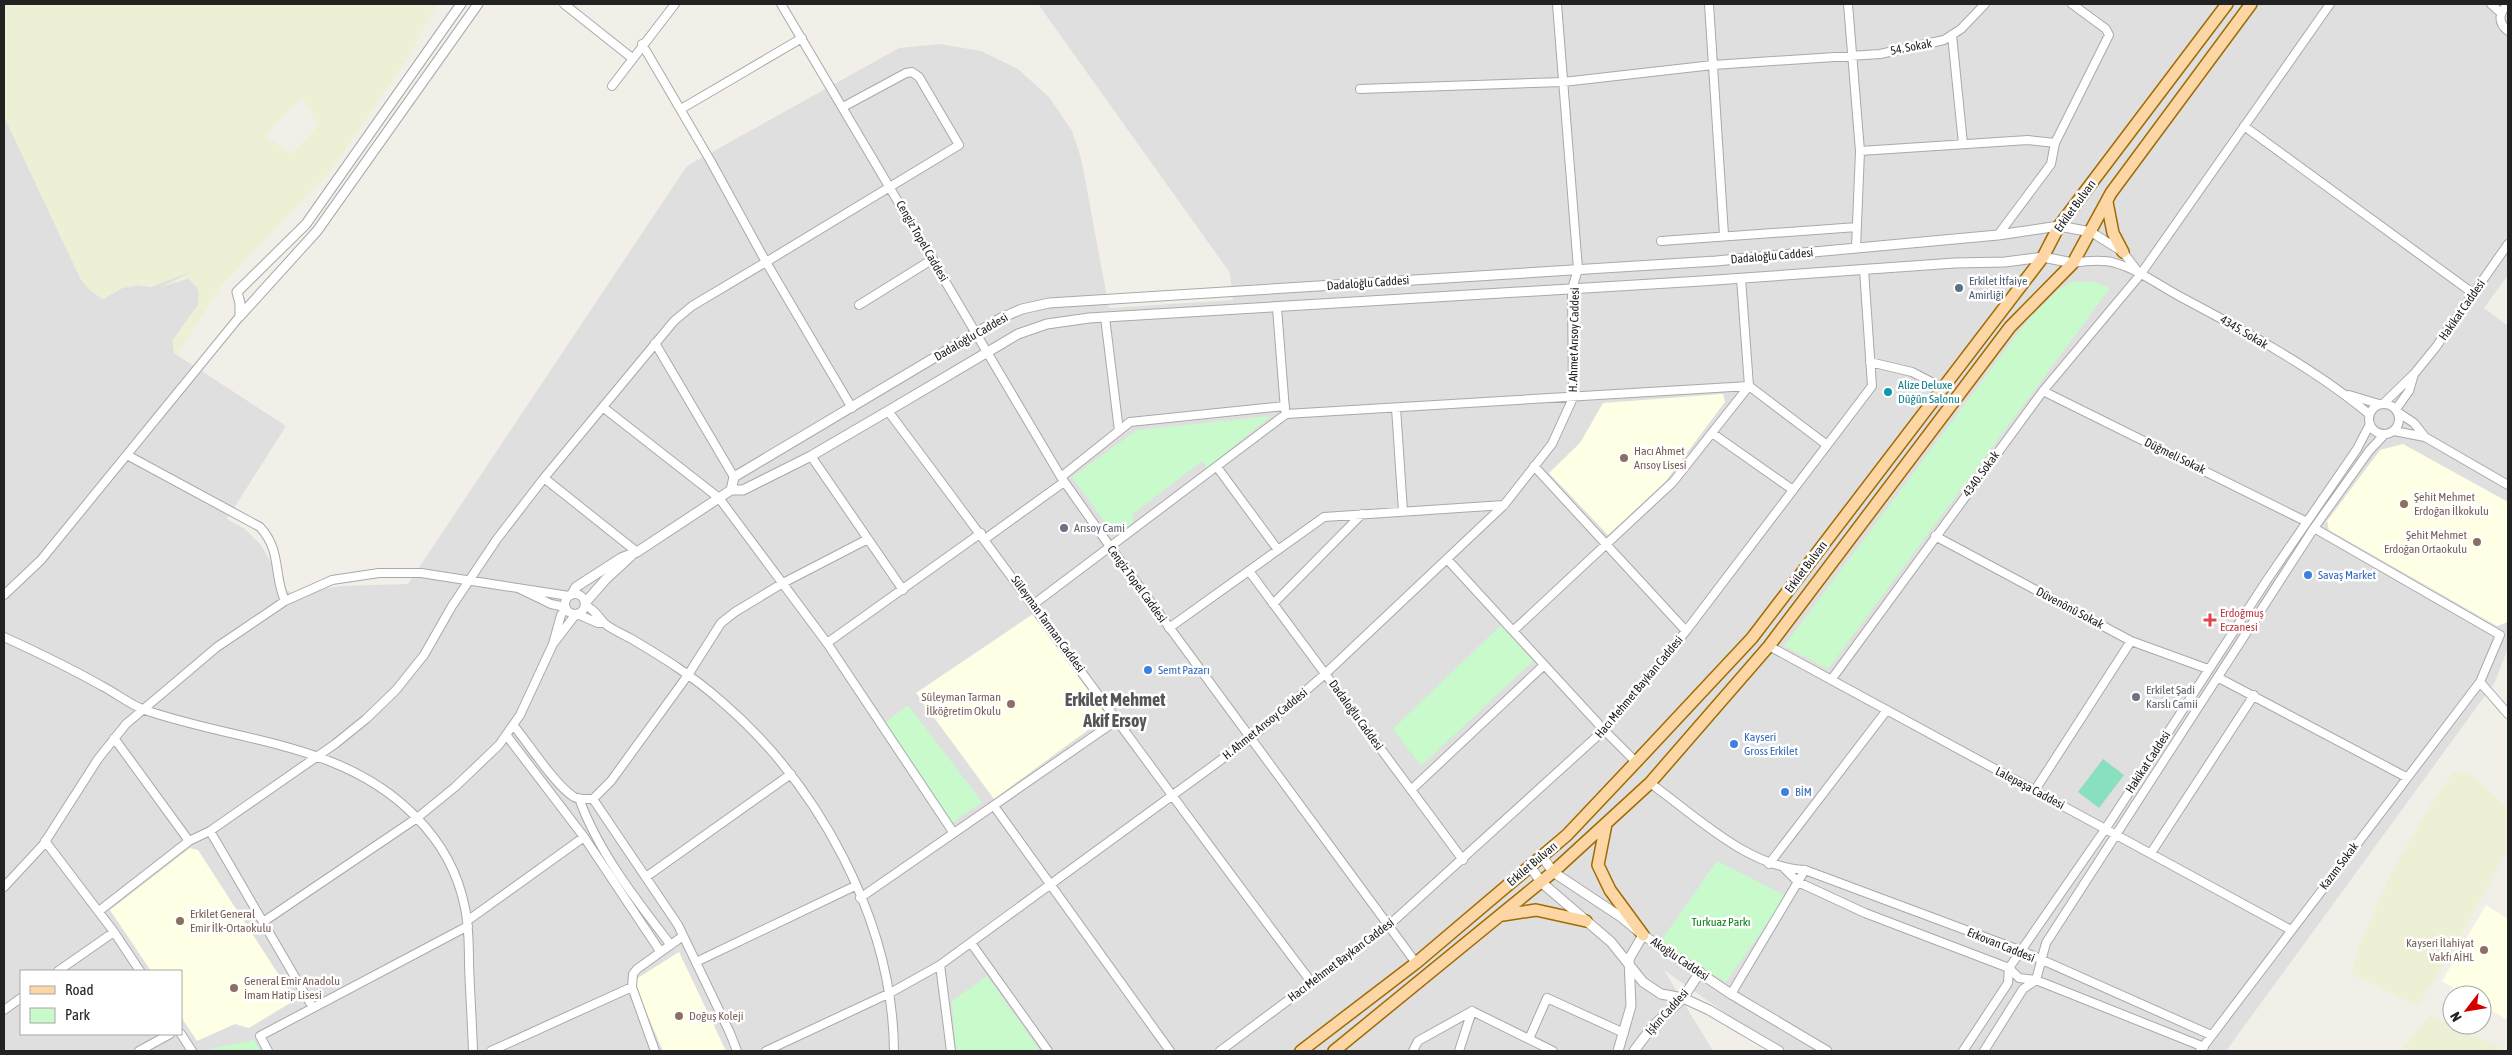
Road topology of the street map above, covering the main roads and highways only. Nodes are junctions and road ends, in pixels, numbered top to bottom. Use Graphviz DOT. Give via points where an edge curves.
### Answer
graph roads {
  1 [pos="2227,4"];
  2 [pos="2251,4"];
  3 [pos="2106,202"];
  4 [pos="2123,252"];
  5 [pos="1606,824"];
  6 [pos="1501,916"];
  7 [pos="1586,920"];
  8 [pos="1643,935"];
  9 [pos="1301,1051"];
  10 [pos="1334,1051"];
  1 -- 9 [label="main road, Erkilet Bulvarı" via="2059,226 2043,257 1752,638 1567,835 1416,963"];
  2 -- 3 [label="main road, Erkilet Bulvarı"];
  3 -- 4 [label="main road" via="2113,233"];
  3 -- 5 [label="main road, Erkilet Bulvarı" via="2073,263 2010,327 1769,646 1650,782"];
  5 -- 6 [label="main road, Erkilet Bulvarı"];
  5 -- 8 [label="main road" via="1598,865 1610,890"];
  6 -- 7 [label="main road" via="1536,910"];
  6 -- 10 [label="main road, Erkilet Bulvarı"];
}
